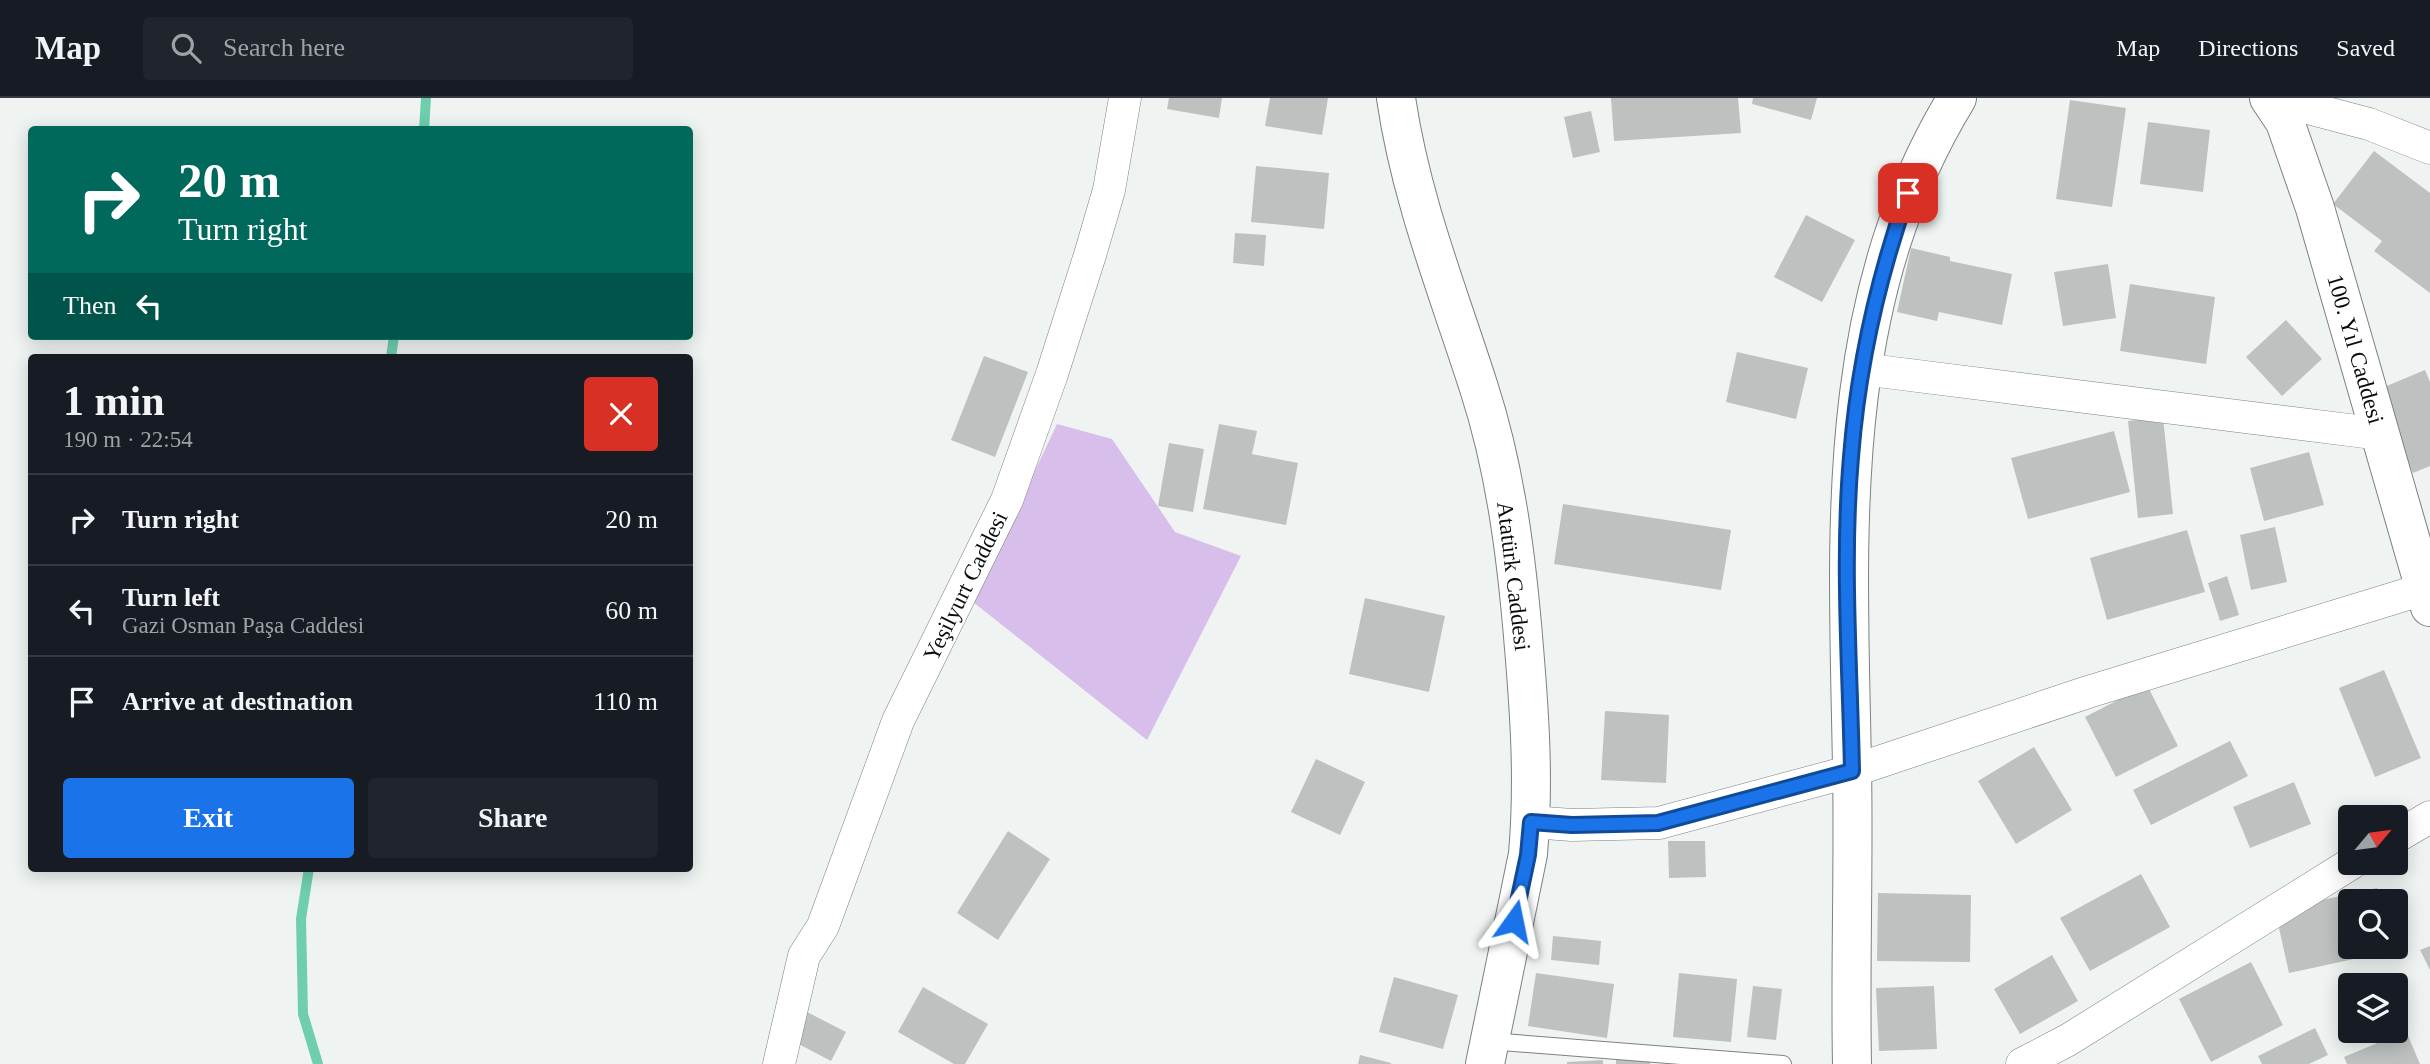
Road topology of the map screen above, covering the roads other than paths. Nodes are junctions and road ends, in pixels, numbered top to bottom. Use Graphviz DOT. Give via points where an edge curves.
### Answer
graph roads {
  1 [pos="1125,98"];
  2 [pos="1396,98"];
  3 [pos="1957,98"];
  4 [pos="2269,98"];
  5 [pos="2430,148"];
  6 [pos="1862,369"];
  7 [pos="2381,434"];
  8 [pos="2427,598"];
  9 [pos="1852,771"];
  10 [pos="2430,817"];
  11 [pos="1531,822"];
  12 [pos="2408,830"];
  13 [pos="2338,872"];
  14 [pos="1487,1052"];
  15 [pos="2072,1052"];
  16 [pos="779,1064"];
  17 [pos="1783,1064"];
  18 [pos="1852,1064"];
  19 [pos="2022,1064"];
  1 -- 16 [label="street, Yeşilyurt Caddesi" via="1109,190 1007,500 898,721 823,926 804,956"];
  2 -- 11 [label="street, Atatürk Caddesi" via="1420,209 1480,389 1509,518 1527,689"];
  3 -- 6 [label="street" via="1926,150 1908,193 1890,245"];
  4 -- 5 [label="street" via="2369,124"];
  4 -- 7 [label="street, 100. Yıl Caddesi" via="2297,151"];
  6 -- 7 [label="street"];
  6 -- 9 [label="street" via="1850,460"];
  7 -- 8 [label="street, 100. Yıl Caddesi"];
  8 -- 9 [label="street" via="2088,692"];
  9 -- 11 [label="street" via="1658,823"];
  9 -- 18 [label="street"];
  10 -- 12 [label="street"];
  11 -- 14 [label="street, Atatürk Caddesi"];
  13 -- 15 [label="street"];
  14 -- 17 [label="lane"];
  15 -- 19 [label="street"];
}
